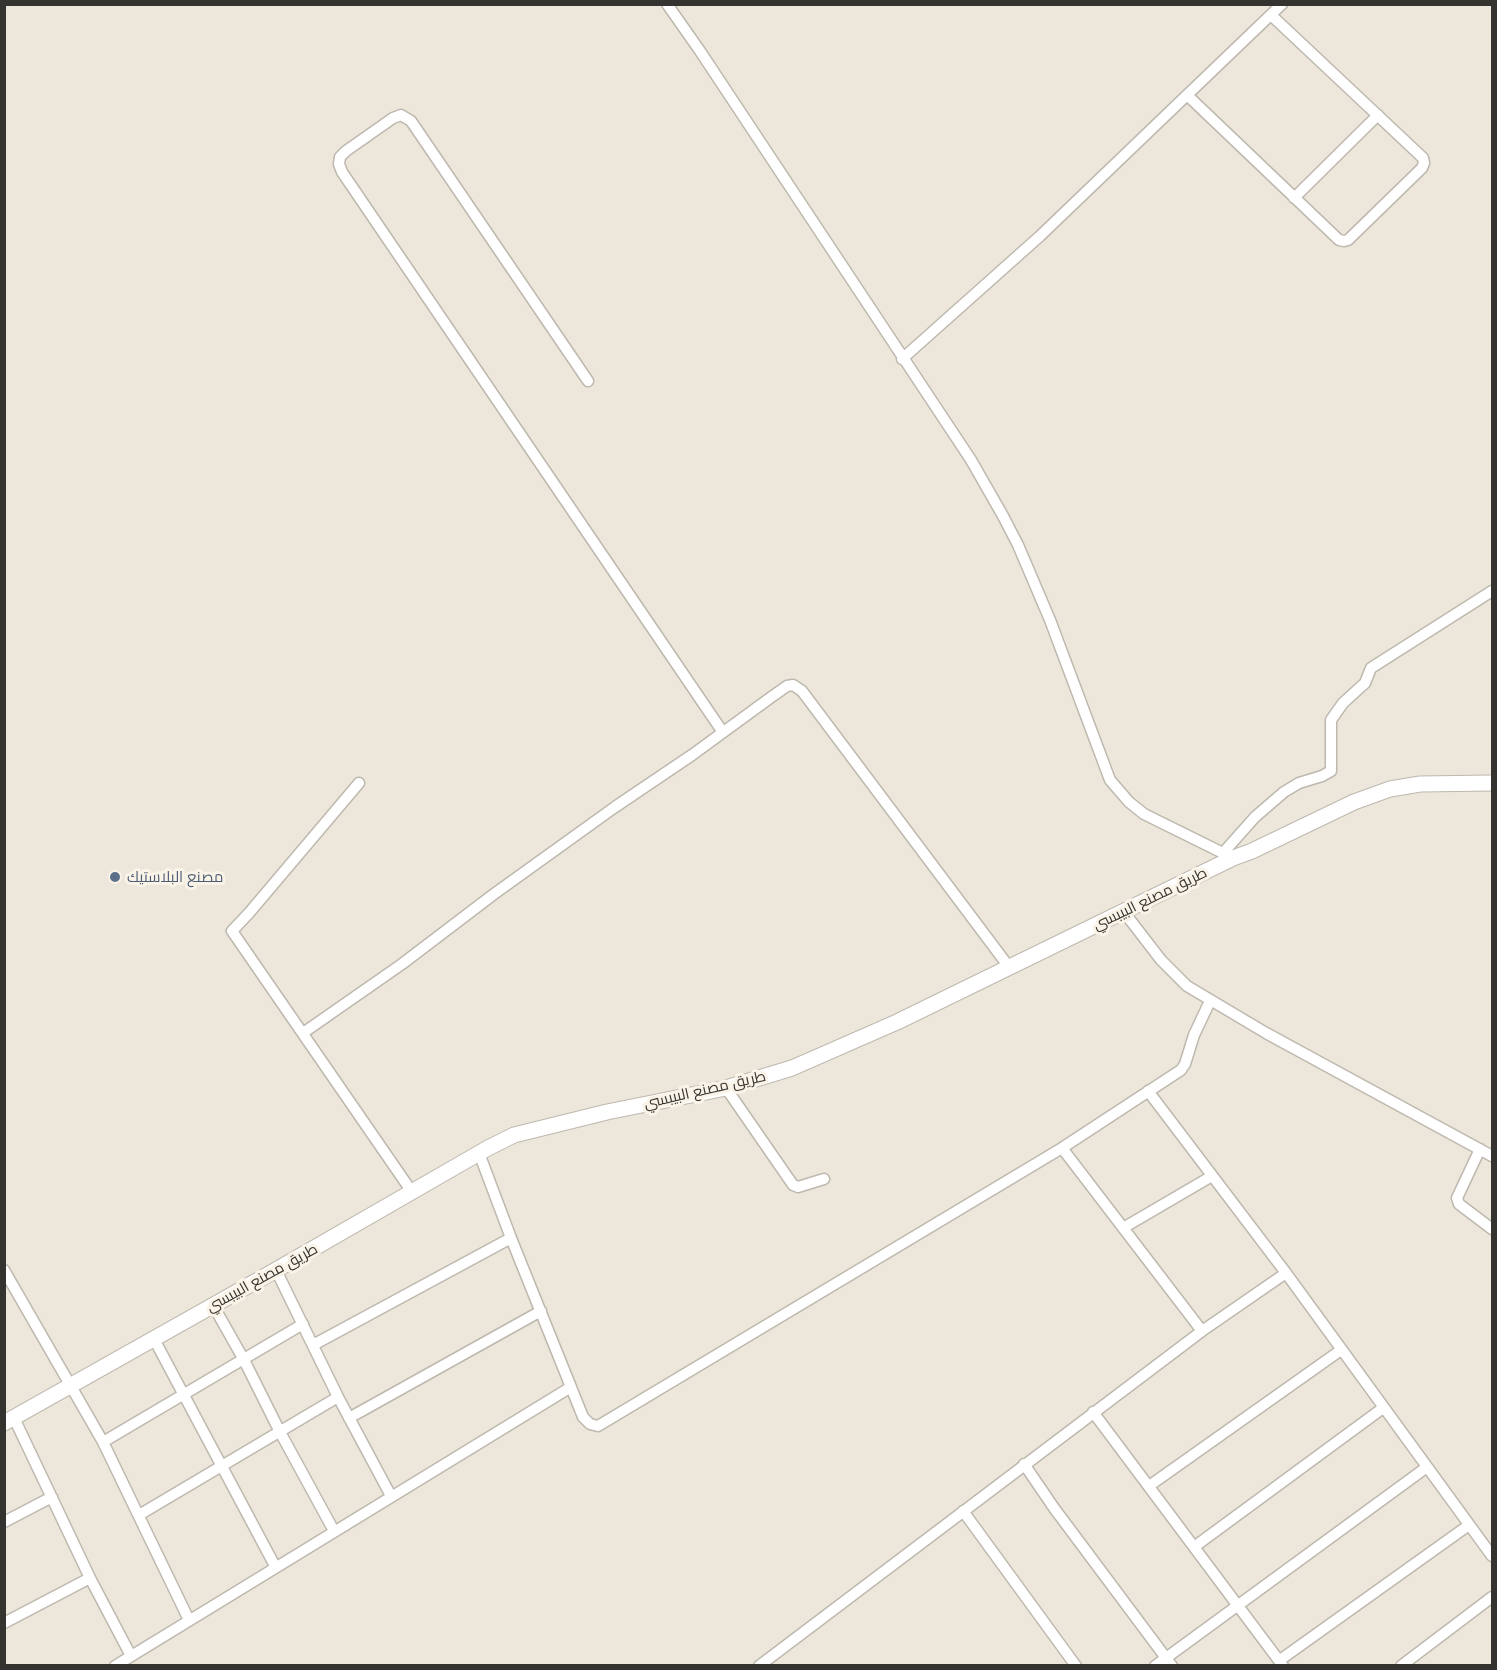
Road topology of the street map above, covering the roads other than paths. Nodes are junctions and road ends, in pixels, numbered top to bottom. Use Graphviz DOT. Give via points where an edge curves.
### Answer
graph roads {
  1 [pos="667,4"];
  2 [pos="1282,4"];
  3 [pos="1271,15"];
  4 [pos="1187,95"];
  5 [pos="1378,115"];
  6 [pos="1294,198"];
  7 [pos="902,359"];
  8 [pos="588,381"];
  9 [pos="1492,591"];
  10 [pos="722,731"];
  11 [pos="359,783"];
  12 [pos="1492,783"];
  13 [pos="1228,856"];
  14 [pos="1124,912"];
  15 [pos="1009,967"];
  16 [pos="1210,1001"];
  17 [pos="303,1033"];
  18 [pos="726,1088"];
  19 [pos="1148,1091"];
  20 [pos="1062,1148"];
  21 [pos="1480,1149"];
  22 [pos="479,1153"];
  23 [pos="1492,1156"];
  24 [pos="1212,1176"];
  25 [pos="824,1179"];
  26 [pos="412,1192"];
  27 [pos="1123,1228"];
  28 [pos="1492,1229"];
  29 [pos="511,1238"];
  30 [pos="4,1270"];
  31 [pos="276,1270"];
  32 [pos="1286,1273"];
  33 [pos="213,1305"];
  34 [pos="541,1311"];
  35 [pos="303,1324"];
  36 [pos="1202,1331"];
  37 [pos="154,1339"];
  38 [pos="313,1345"];
  39 [pos="1341,1350"];
  40 [pos="244,1360"];
  41 [pos="72,1386"];
  42 [pos="571,1387"];
  43 [pos="185,1395"];
  44 [pos="338,1397"];
  45 [pos="1383,1408"];
  46 [pos="1093,1412"];
  47 [pos="349,1418"];
  48 [pos="9,1420"];
  49 [pos="280,1432"];
  50 [pos="103,1442"];
  51 [pos="1024,1464"];
  52 [pos="223,1465"];
  53 [pos="1427,1467"];
  54 [pos="1149,1486"];
  55 [pos="391,1496"];
  56 [pos="52,1497"];
  57 [pos="963,1511"];
  58 [pos="139,1515"];
  59 [pos="4,1522"];
  60 [pos="1470,1525"];
  61 [pos="334,1531"];
  62 [pos="1194,1547"];
  63 [pos="1492,1556"];
  64 [pos="275,1566"];
  65 [pos="90,1578"];
  66 [pos="1492,1597"];
  67 [pos="1237,1605"];
  68 [pos="189,1620"];
  69 [pos="4,1623"];
  70 [pos="131,1656"];
  71 [pos="1169,1661"];
  72 [pos="1281,1663"];
  73 [pos="114,1665"];
  74 [pos="759,1665"];
  75 [pos="1076,1665"];
  76 [pos="1155,1665"];
  77 [pos="1401,1665"];
  1 -- 7 [label="street"];
  2 -- 3 [label="street"];
  3 -- 4 [label="street"];
  3 -- 5 [label="street"];
  4 -- 6 [label="street"];
  4 -- 7 [label="street" via="1040,236"];
  5 -- 6 [label="street"];
  5 -- 6 [label="street" via="1423,158 1422,168 1344,242"];
  7 -- 13 [label="street" via="971,460 1018,544 1071,671 1110,780 1144,814"];
  8 -- 10 [label="street" via="411,121 401,116 393,118 340,157 342,172"];
  9 -- 13 [label="street" via="1371,668 1365,683 1343,703 1332,720 1331,771 1284,792 1255,817"];
  10 -- 15 [label="street" via="787,686 802,691"];
  10 -- 17 [label="street"];
  11 -- 17 [label="street" via="231,931"];
  12 -- 13 [label="main road, طريق مصنع البيبسي" via="1420,784 1390,789 1252,851"];
  13 -- 14 [label="main road, طريق مصنع البيبسي"];
  14 -- 15 [label="main road, طريق مصنع البيبسي"];
  14 -- 16 [label="street" via="1187,987"];
  15 -- 18 [label="main road, طريق مصنع البيبسي" via="814,1059"];
  16 -- 19 [label="street" via="1181,1070"];
  16 -- 21 [label="street"];
  17 -- 26 [label="street"];
  18 -- 22 [label="main road, طريق مصنع البيبسي" via="536,1128"];
  18 -- 25 [label="street" via="793,1185"];
  19 -- 20 [label="street"];
  19 -- 24 [label="street"];
  20 -- 27 [label="street"];
  20 -- 42 [label="street" via="598,1426 583,1417"];
  21 -- 23 [label="street"];
  21 -- 28 [label="street" via="1457,1198"];
  22 -- 26 [label="main road, طريق مصنع البيبسي"];
  22 -- 29 [label="street"];
  24 -- 27 [label="street"];
  24 -- 32 [label="street"];
  26 -- 31 [label="main road, طريق مصنع البيبسي"];
  27 -- 36 [label="street"];
  29 -- 34 [label="street"];
  29 -- 38 [label="street"];
  30 -- 41 [label="street"];
  31 -- 33 [label="main road, طريق مصنع البيبسي"];
  31 -- 35 [label="street"];
  32 -- 36 [label="street"];
  32 -- 39 [label="street"];
  33 -- 37 [label="main road, طريق مصنع البيبسي"];
  33 -- 40 [label="street"];
  34 -- 42 [label="street"];
  34 -- 47 [label="street"];
  35 -- 38 [label="street"];
  35 -- 40 [label="street"];
  36 -- 46 [label="street"];
  37 -- 41 [label="main road, طريق مصنع البيبسي"];
  37 -- 43 [label="street"];
  38 -- 44 [label="street"];
  39 -- 45 [label="street"];
  39 -- 54 [label="street"];
  40 -- 43 [label="street"];
  40 -- 49 [label="street"];
  41 -- 48 [label="main road, طريق مصنع البيبسي"];
  41 -- 50 [label="street"];
  42 -- 55 [label="street"];
  43 -- 50 [label="street"];
  43 -- 52 [label="street"];
  44 -- 47 [label="street"];
  44 -- 49 [label="street"];
  45 -- 53 [label="street"];
  45 -- 62 [label="street"];
  46 -- 51 [label="street"];
  46 -- 54 [label="street"];
  47 -- 55 [label="street"];
  48 -- 56 [label="street"];
  49 -- 52 [label="street"];
  49 -- 61 [label="street"];
  50 -- 58 [label="street"];
  51 -- 57 [label="street"];
  51 -- 71 [label="street"];
  52 -- 58 [label="street"];
  52 -- 64 [label="street"];
  53 -- 60 [label="street"];
  53 -- 67 [label="street"];
  54 -- 62 [label="street"];
  55 -- 61 [label="street"];
  56 -- 59 [label="street"];
  56 -- 65 [label="street"];
  57 -- 74 [label="street"];
  57 -- 75 [label="street"];
  58 -- 68 [label="street"];
  60 -- 63 [label="street"];
  60 -- 72 [label="street"];
  61 -- 64 [label="street"];
  62 -- 67 [label="street"];
  64 -- 68 [label="street"];
  65 -- 69 [label="street"];
  65 -- 70 [label="street"];
  66 -- 77 [label="street"];
  67 -- 71 [label="street"];
  67 -- 72 [label="street"];
  68 -- 70 [label="street"];
  70 -- 73 [label="street"];
  71 -- 76 [label="street"];
}
